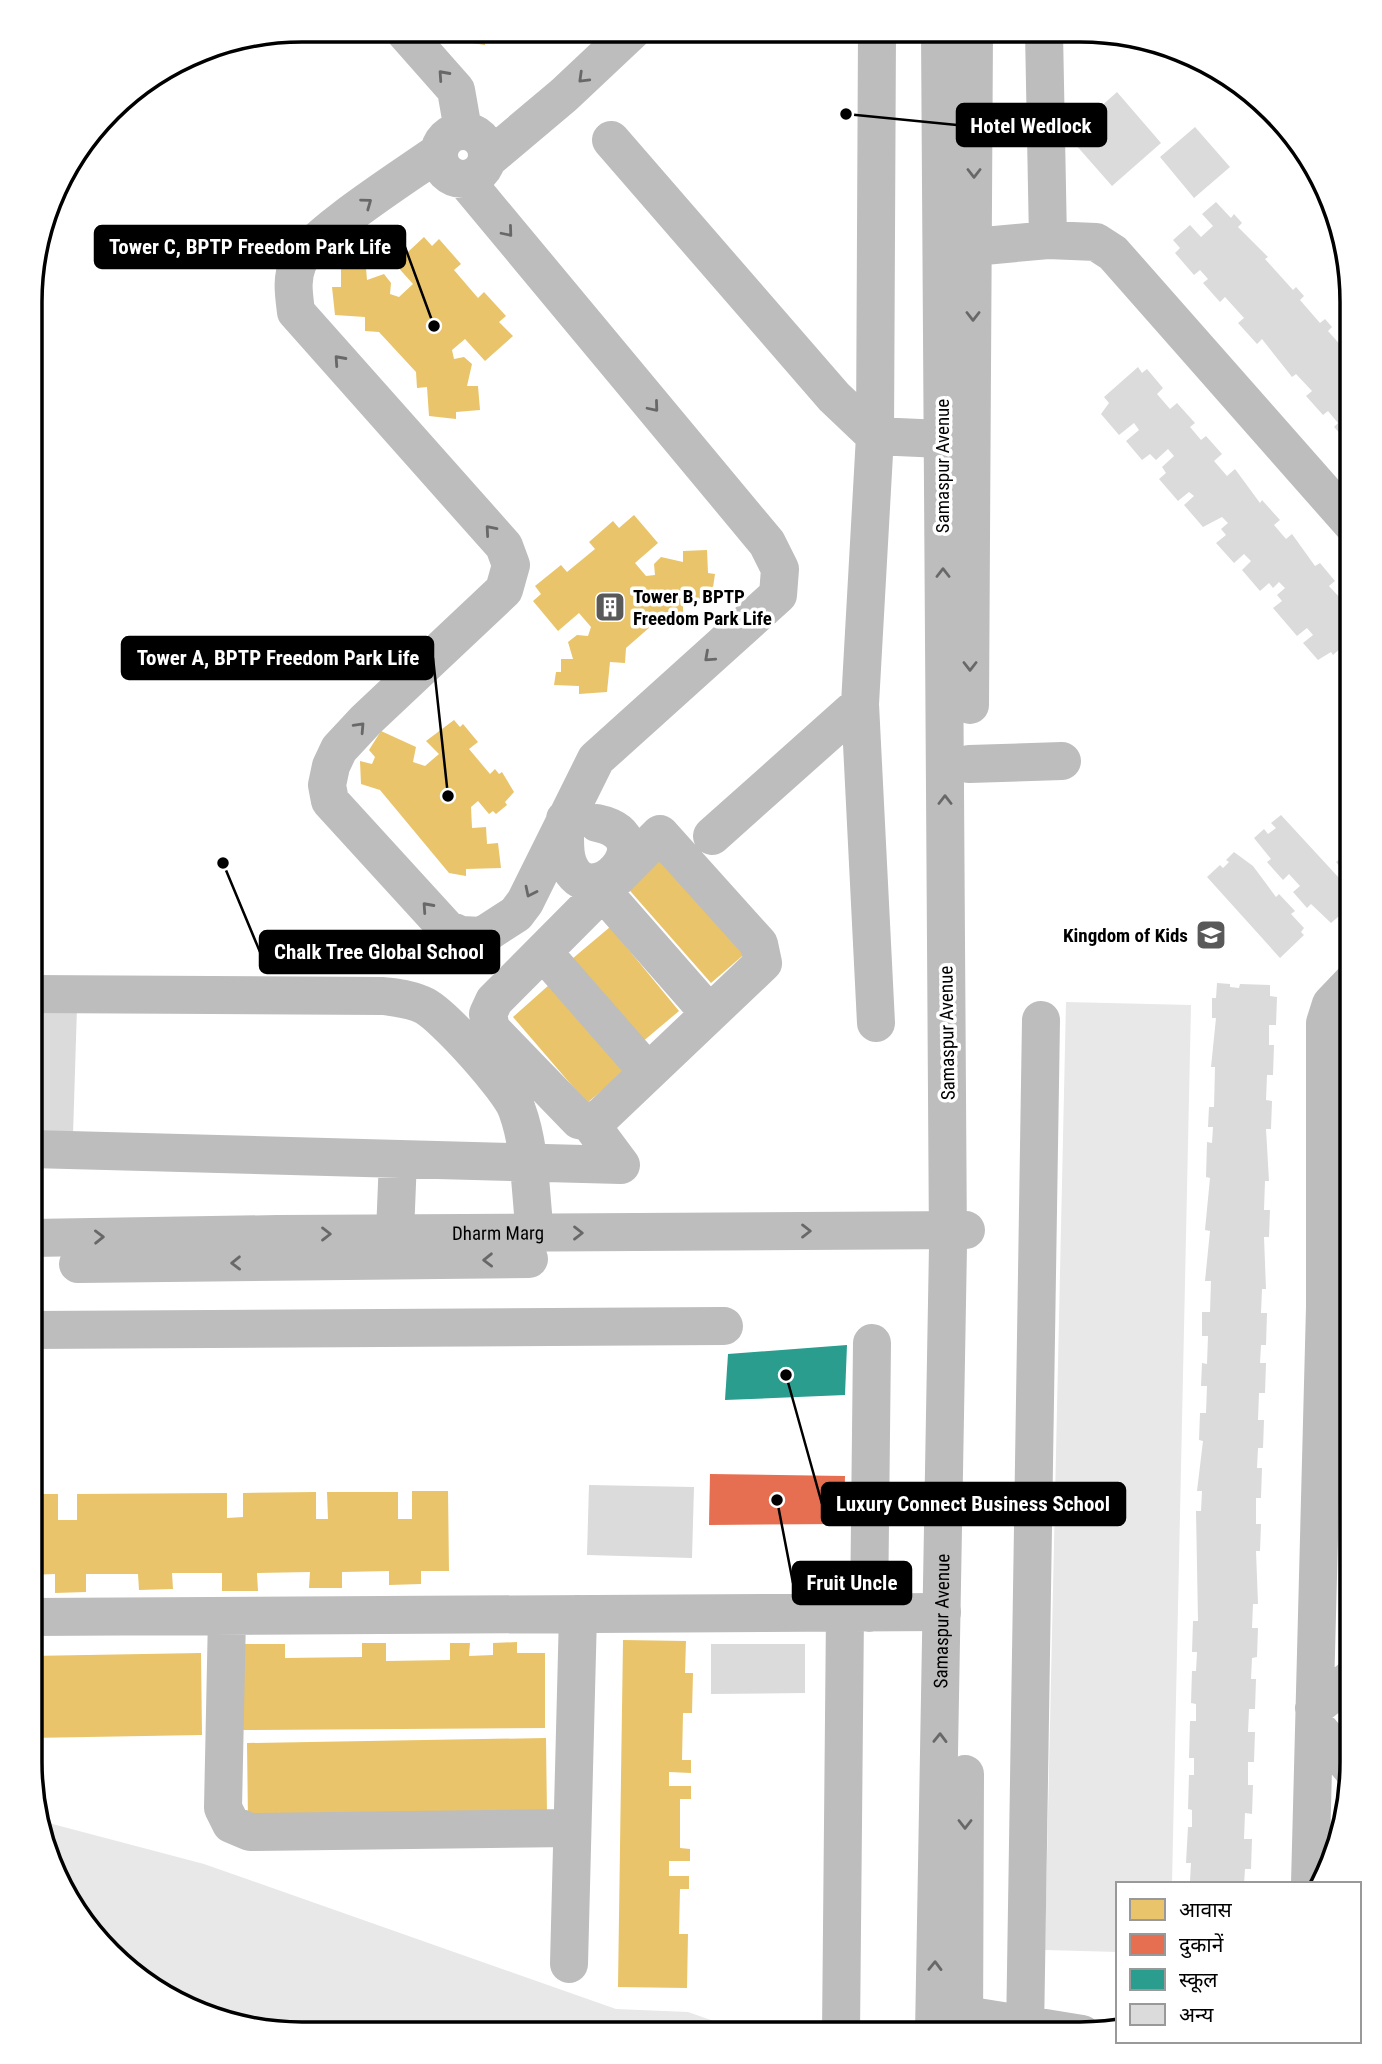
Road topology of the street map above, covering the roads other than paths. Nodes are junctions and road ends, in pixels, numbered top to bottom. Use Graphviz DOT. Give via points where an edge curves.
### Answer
graph roads {
  1 [pos="414,42"];
  2 [pos="620,42"];
  3 [pos="877,42"];
  4 [pos="940,42"];
  5 [pos="974,42"];
  6 [pos="1044,42"];
  7 [pos="451,141"];
  8 [pos="611,141"];
  9 [pos="476,169"];
  10 [pos="1048,240"];
  11 [pos="974,247"];
  12 [pos="875,436"];
  13 [pos="942,439"];
  14 [pos="1340,510"];
  15 [pos="860,704"];
  16 [pos="1062,761"];
  17 [pos="970,764"];
  18 [pos="712,836"];
  19 [pos="603,892"];
  20 [pos="544,953"];
  21 [pos="42,994"];
  22 [pos="1340,995"];
  23 [pos="709,1013"];
  24 [pos="1041,1020"];
  25 [pos="876,1023"];
  26 [pos="648,1072"];
  27 [pos="589,1122"];
  28 [pos="42,1149"];
  29 [pos="398,1159"];
  30 [pos="527,1163"];
  31 [pos="395,1233"];
  32 [pos="535,1233"];
  33 [pos="42,1238"];
  34 [pos="957,1244"];
  35 [pos="42,1264"];
  36 [pos="1325,1307"];
  37 [pos="1340,1323"];
  38 [pos="724,1326"];
  39 [pos="42,1330"];
  40 [pos="872,1343"];
  41 [pos="943,1612"];
  42 [pos="857,1613"];
  43 [pos="578,1614"];
  44 [pos="227,1616"];
  45 [pos="42,1617"];
  46 [pos="1340,1691"];
  47 [pos="1315,1717"];
  48 [pos="1340,1752"];
  49 [pos="572,1828"];
  50 [pos="1310,1882"];
  51 [pos="569,1964"];
  52 [pos="841,2022"];
  53 [pos="954,2022"];
  54 [pos="954,2022"];
  55 [pos="1025,2022"];
  7 -- 1 [label="street, one-way" via="456,90"];
  2 -- 9 [label="street, one-way"];
  3 -- 12 [label="street"];
  4 -- 13 [label="street, Samaspur Avenue"];
  5 -- 11 [label="street, Samaspur Avenue, one-way"];
  6 -- 10 [label="street"];
  7 -- 9 [label="street" via="441,166 445,172"];
  9 -- 7 [label="street, one-way" via="767,542 780,569 778,595 596,759 581,821 516,914 482,936 447,929 330,801 327,785 339,749 504,590 511,565 504,546 296,312 293,285 298,262 319,239"];
  8 -- 12 [label="street" via="834,397"];
  10 -- 11 [label="street"];
  10 -- 14 [label="street" via="1096,242 1113,253"];
  11 -- 17 [label="street, Samaspur Avenue, one-way"];
  12 -- 13 [label="street"];
  12 -- 15 [label="street"];
  34 -- 13 [label="street, Samaspur Avenue, one-way"];
  15 -- 18 [label="street"];
  15 -- 25 [label="street"];
  16 -- 17 [label="street"];
  17 -- 34 [label="street, Samaspur Avenue"];
  19 -- 20 [label="street"];
  19 -- 23 [label="street"];
  19 -- 23 [label="street" via="660,834 759,944 763,963"];
  20 -- 26 [label="street"];
  20 -- 27 [label="street" via="494,1001 488,1014 491,1029 579,1120"];
  21 -- 30 [label="street" via="408,999 441,1018 512,1097"];
  22 -- 36 [label="street" via="1331,1004 1325,1023"];
  23 -- 26 [label="street"];
  24 -- 55 [label="street"];
  26 -- 27 [label="street" via="601,1117"];
  27 -- 30 [label="street" via="621,1165"];
  28 -- 29 [label="street"];
  29 -- 30 [label="street"];
  29 -- 31 [label="street"];
  30 -- 32 [label="street"];
  31 -- 32 [label="street, Dharm Marg"];
  33 -- 31 [label="street, Dharm Marg, one-way"];
  32 -- 34 [label="street, Dharm Marg, one-way"];
  34 -- 35 [label="street, Dharm Marg, one-way"];
  34 -- 41 [label="street, Samaspur Avenue"];
  34 -- 53 [label="street, Samaspur Avenue, one-way"];
  36 -- 37 [label="street"];
  36 -- 47 [label="street"];
  38 -- 39 [label="street"];
  40 -- 42 [label="street"];
  41 -- 42 [label="street"];
  54 -- 41 [label="street, Samaspur Avenue, one-way"];
  42 -- 43 [label="street"];
  42 -- 52 [label="street"];
  43 -- 44 [label="street"];
  43 -- 49 [label="street"];
  44 -- 45 [label="street"];
  44 -- 49 [label="street" via="223,1808 231,1824 250,1832"];
  46 -- 47 [label="street"];
  47 -- 48 [label="street"];
  47 -- 50 [label="street"];
  49 -- 51 [label="street"];
}
